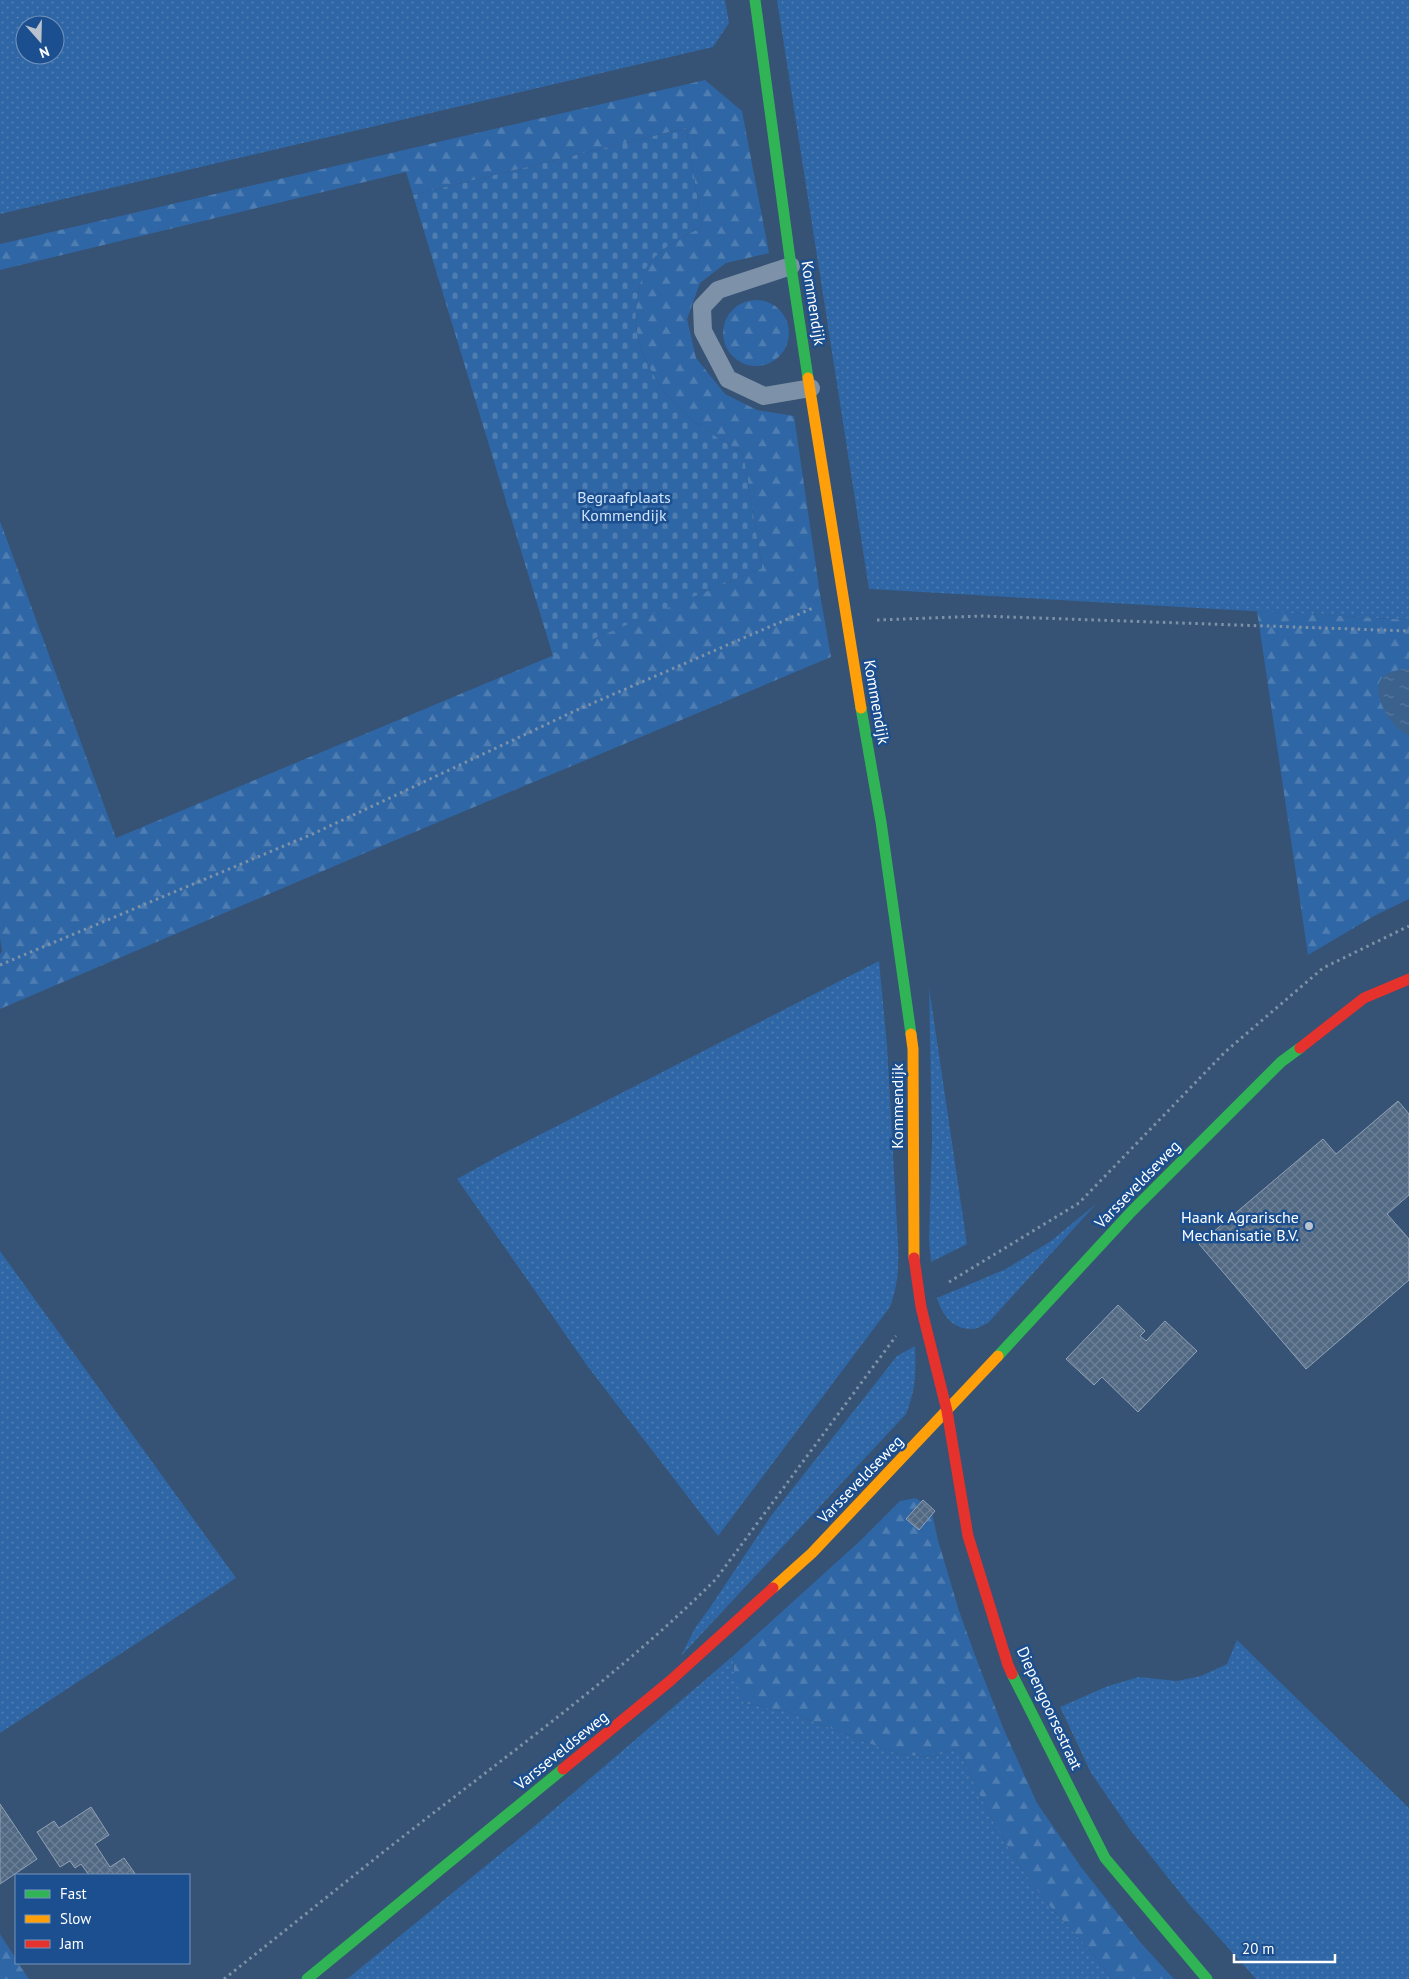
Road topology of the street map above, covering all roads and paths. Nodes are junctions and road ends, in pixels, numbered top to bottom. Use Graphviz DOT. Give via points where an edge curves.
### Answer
graph roads {
  1 [pos="754,0"];
  2 [pos="791,266"];
  3 [pos="811,388"];
  4 [pos="843,595"];
  5 [pos="846,620"];
  6 [pos="1409,631"];
  7 [pos="1409,926"];
  8 [pos="0,965"];
  9 [pos="1409,979"];
  10 [pos="921,1306"];
  11 [pos="947,1411"];
  12 [pos="224,1979"];
  13 [pos="307,1979"];
  14 [pos="1207,1979"];
  1 -- 2 [label="street, Kommendijk"];
  2 -- 3 [label="street, Kommendijk"];
  2 -- 3 [label="lane" via="718,290 702,307 703,331 728,379 764,396"];
  3 -- 4 [label="street, Kommendijk"];
  4 -- 5 [label="street, Kommendijk"];
  4 -- 8 [label="path" via="576,710 315,833"];
  5 -- 6 [label="path" via="981,616"];
  5 -- 10 [label="street, Kommendijk" via="881,822 913,1049 914,1255"];
  7 -- 10 [label="path" via="1323,968 1226,1052 1080,1203 948,1282"];
  9 -- 11 [label="street, Varsseveldseweg" via="1364,998 1281,1062 1131,1212"];
  10 -- 11 [label="street, Kommendijk"];
  10 -- 12 [label="path" via="716,1579 687,1608 593,1689"];
  11 -- 13 [label="street, Varsseveldseweg" via="812,1553 670,1681"];
  11 -- 14 [label="street, Diepengoorsestraat" via="968,1536 1008,1665 1105,1858"];
}
